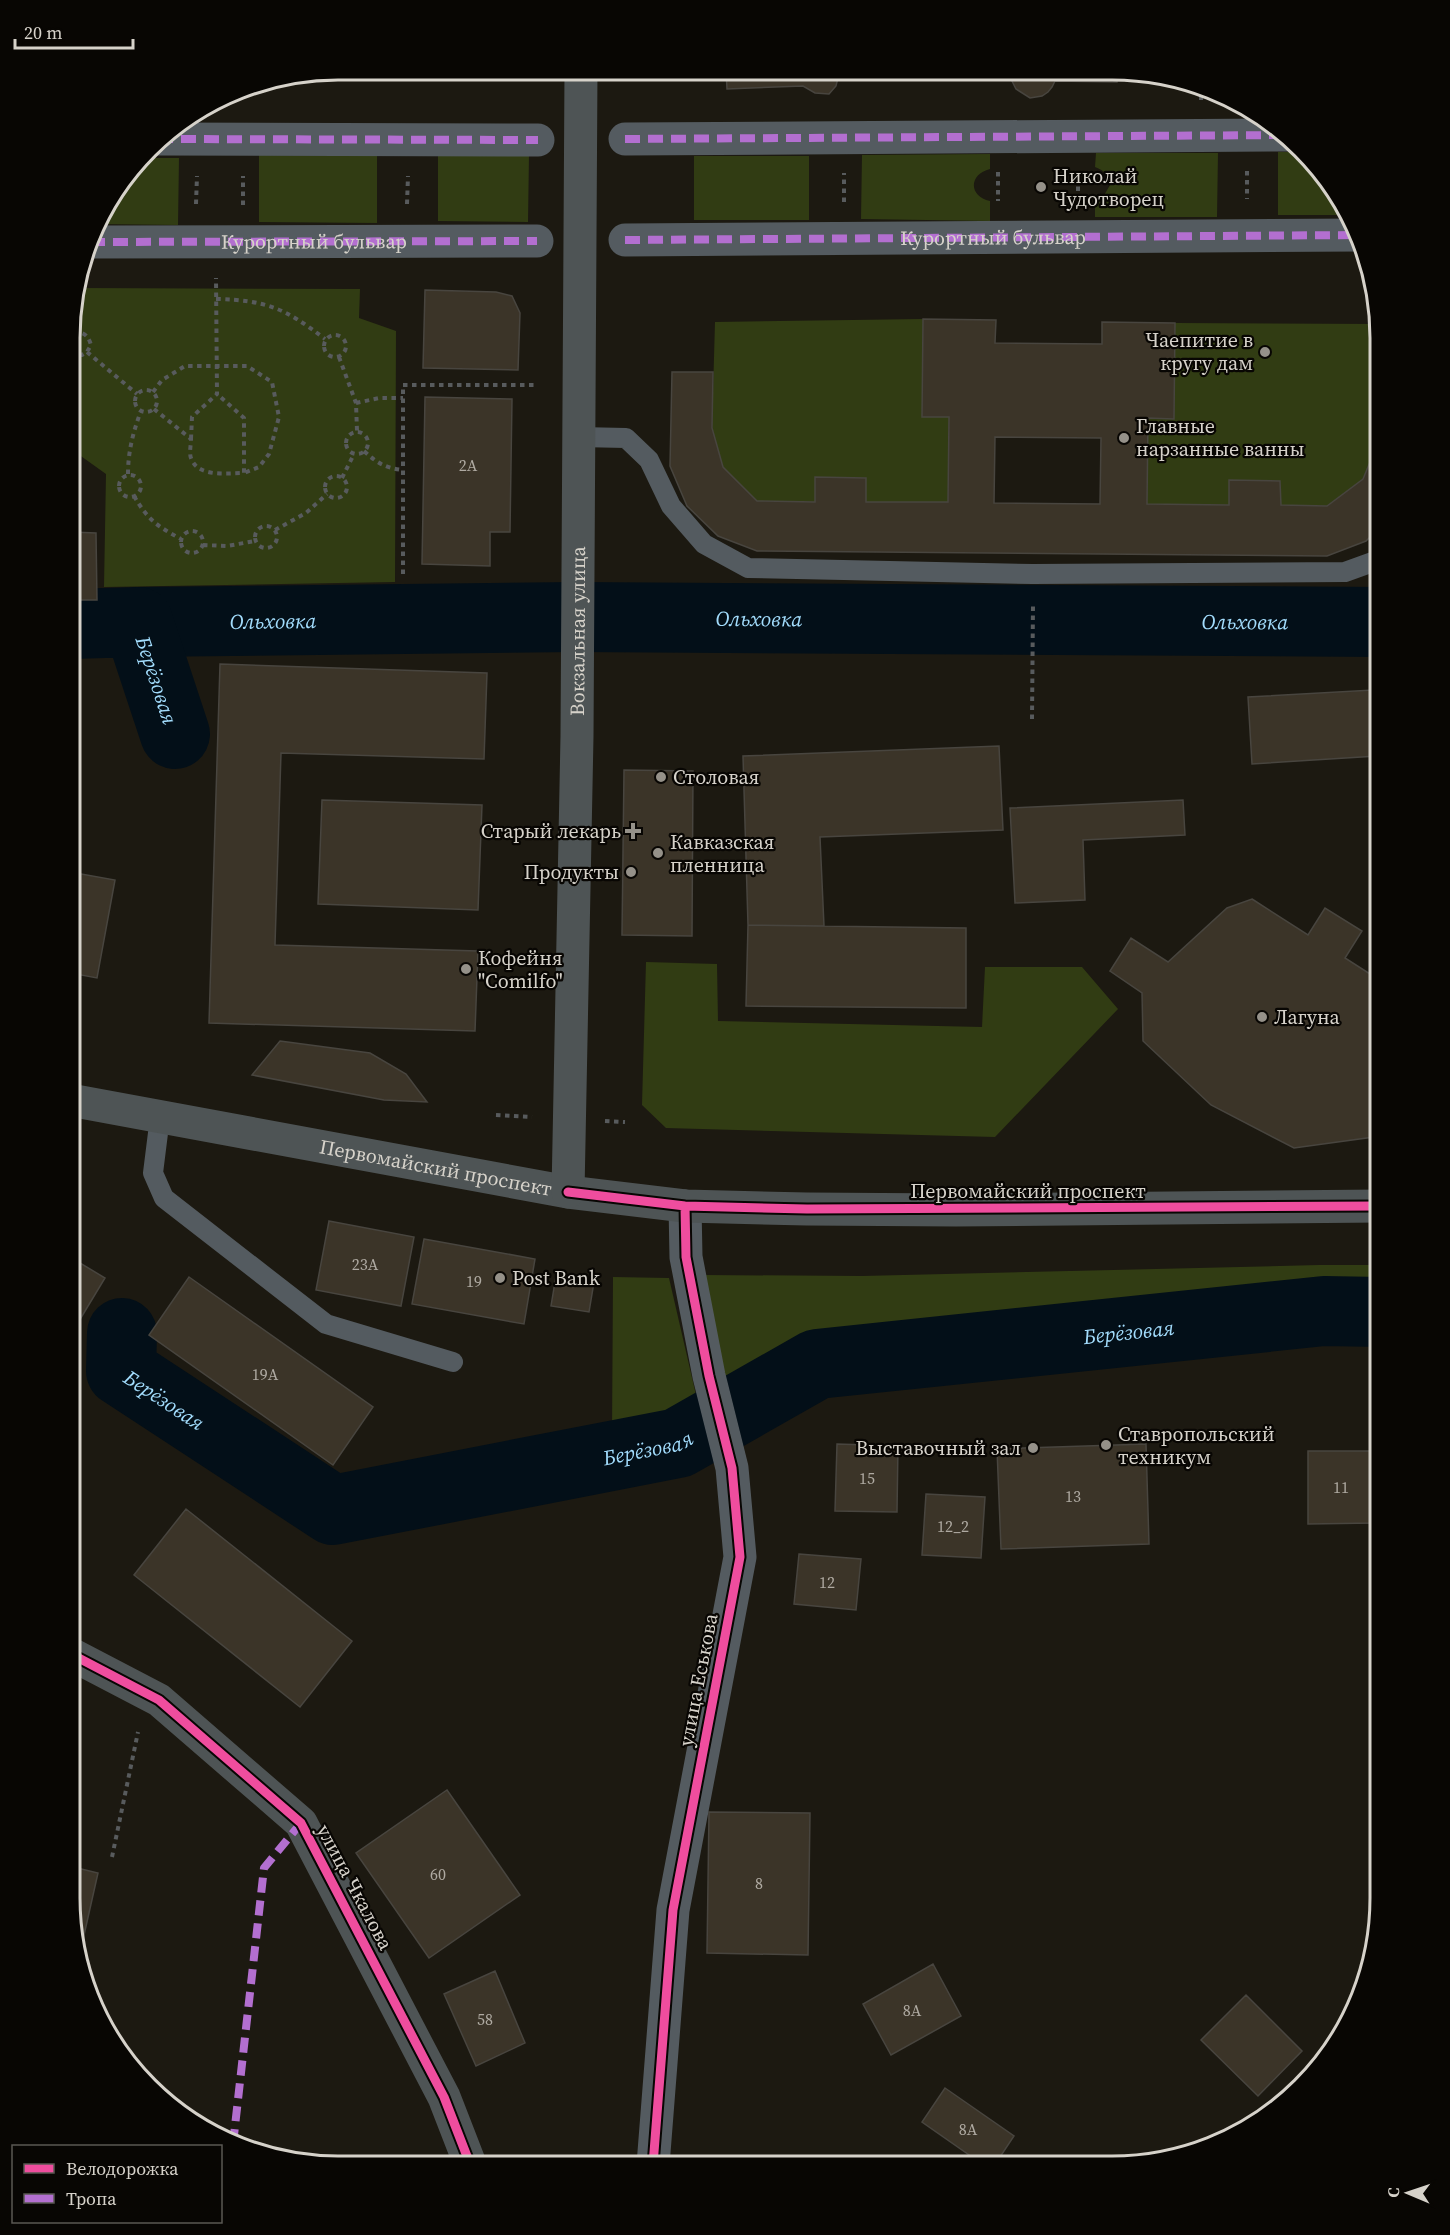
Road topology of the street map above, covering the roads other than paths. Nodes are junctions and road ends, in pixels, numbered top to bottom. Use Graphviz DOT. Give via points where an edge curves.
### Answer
graph roads {
  1 [pos="581,80"];
  2 [pos="1272,135"];
  3 [pos="173,139"];
  4 [pos="625,139"];
  5 [pos="538,140"];
  6 [pos="1349,235"];
  7 [pos="537,240"];
  8 [pos="625,240"];
  9 [pos="98,242"];
  10 [pos="579,437"];
  11 [pos="1370,564"];
  12 [pos="80,1102"];
  13 [pos="160,1117"];
  14 [pos="568,1192"];
  15 [pos="685,1206"];
  16 [pos="1370,1206"];
  17 [pos="453,1362"];
  18 [pos="80,1659"];
  19 [pos="467,2156"];
  20 [pos="654,2156"];
  1 -- 10 [label="main road, Вокзальная улица"];
  2 -- 4 [label="street"];
  3 -- 5 [label="street"];
  6 -- 8 [label="street, Курортный бульвар"];
  7 -- 9 [label="street, Курортный бульвар"];
  10 -- 11 [label="lane" via="626,438 649,459 671,506 704,544 747,568 1033,573 1345,572"];
  10 -- 14 [label="main road, Вокзальная улица"];
  12 -- 13 [label="main road, Первомайский проспект"];
  13 -- 14 [label="main road, Первомайский проспект"];
  13 -- 17 [label="lane" via="153,1173 164,1198 326,1324"];
  14 -- 15 [label="main road, Первомайский проспект"];
  15 -- 16 [label="main road, Первомайский проспект" via="925,1210"];
  15 -- 20 [label="street, улица Еськова" via="686,1257 732,1468 740,1557 673,1910"];
  18 -- 19 [label="main road, улица Чкалова" via="159,1700 301,1823 444,2097"];
}
